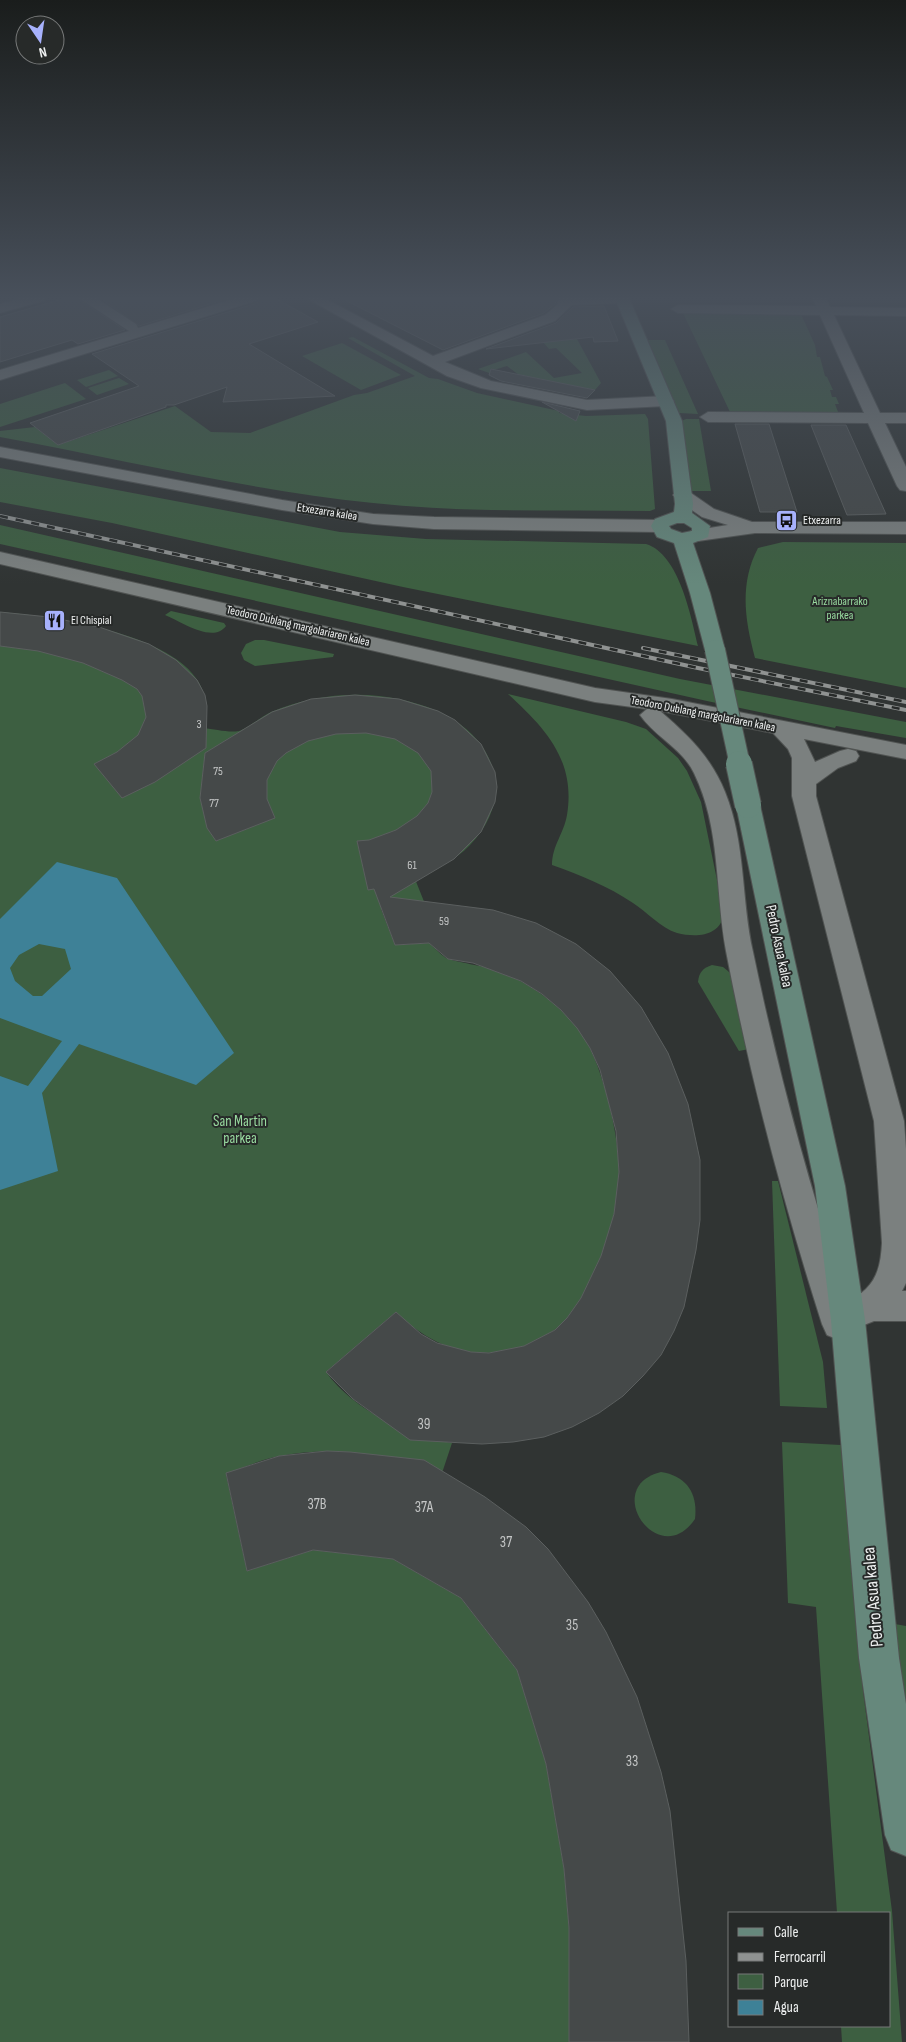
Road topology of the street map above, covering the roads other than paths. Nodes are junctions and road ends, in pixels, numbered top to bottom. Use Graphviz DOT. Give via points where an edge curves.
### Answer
graph roads {
  1 [pos="528,393"];
  2 [pos="663,393"];
  3 [pos="863,393"];
  4 [pos="666,401"];
  5 [pos="708,417"];
  6 [pos="875,418"];
  7 [pos="906,418"];
  8 [pos="0,452"];
  9 [pos="906,486"];
  10 [pos="682,495"];
  11 [pos="748,525"];
  12 [pos="660,526"];
  13 [pos="689,528"];
  14 [pos="906,528"];
  15 [pos="0,558"];
  16 [pos="595,695"];
  17 [pos="651,715"];
  18 [pos="790,736"];
  19 [pos="906,752"];
  20 [pos="848,756"];
  21 [pos="906,768"];
  22 [pos="805,781"];
  23 [pos="888,1121"];
  24 [pos="906,1164"];
  25 [pos="906,1306"];
  26 [pos="860,1313"];
  27 [pos="851,1357"];
  28 [pos="906,1835"];
  1 -- 4 [label="street" via="600,405"];
  2 -- 4 [label="main road, Pedro Asua kalea"];
  3 -- 6 [label="street"];
  4 -- 10 [label="main road, Pedro Asua kalea" via="674,421"];
  5 -- 6 [label="street"];
  6 -- 7 [label="street"];
  6 -- 9 [label="street"];
  8 -- 12 [label="street, Etxezarra kalea" via="373,519 434,523"];
  10 -- 11 [label="street" via="708,513"];
  10 -- 13 [label="main road, Pedro Asua kalea"];
  11 -- 13 [label="street"];
  11 -- 14 [label="street"];
  12 -- 13 [label="main road" via="669,536"];
  13 -- 26 [label="main road, Pedro Asua kalea, bridge" via="700,593"];
  15 -- 16 [label="street, Teodoro Dublang margolariaren kalea"];
  16 -- 17 [label="street, Teodoro Dublang margolariaren kalea"];
  16 -- 18 [label="street, Teodoro Dublang margolariaren kalea" via="672,706"];
  17 -- 18 [label="street, Teodoro Dublang margolariaren kalea"];
  17 -- 27 [label="street, Pedro Asua kalea" via="680,740 705,772 724,823 739,948 782,1135 822,1274"];
  18 -- 19 [label="street"];
  18 -- 20 [label="street"];
  18 -- 22 [label="street" via="805,765"];
  20 -- 21 [label="street"];
  20 -- 22 [label="street" via="830,763"];
  22 -- 23 [label="street" via="804,796"];
  23 -- 24 [label="street"];
  23 -- 26 [label="street" via="897,1263 889,1287"];
  25 -- 26 [label="street"];
  26 -- 27 [label="main road, Pedro Asua kalea"];
  27 -- 28 [label="main road, Pedro Asua kalea" via="879,1658"];
}
